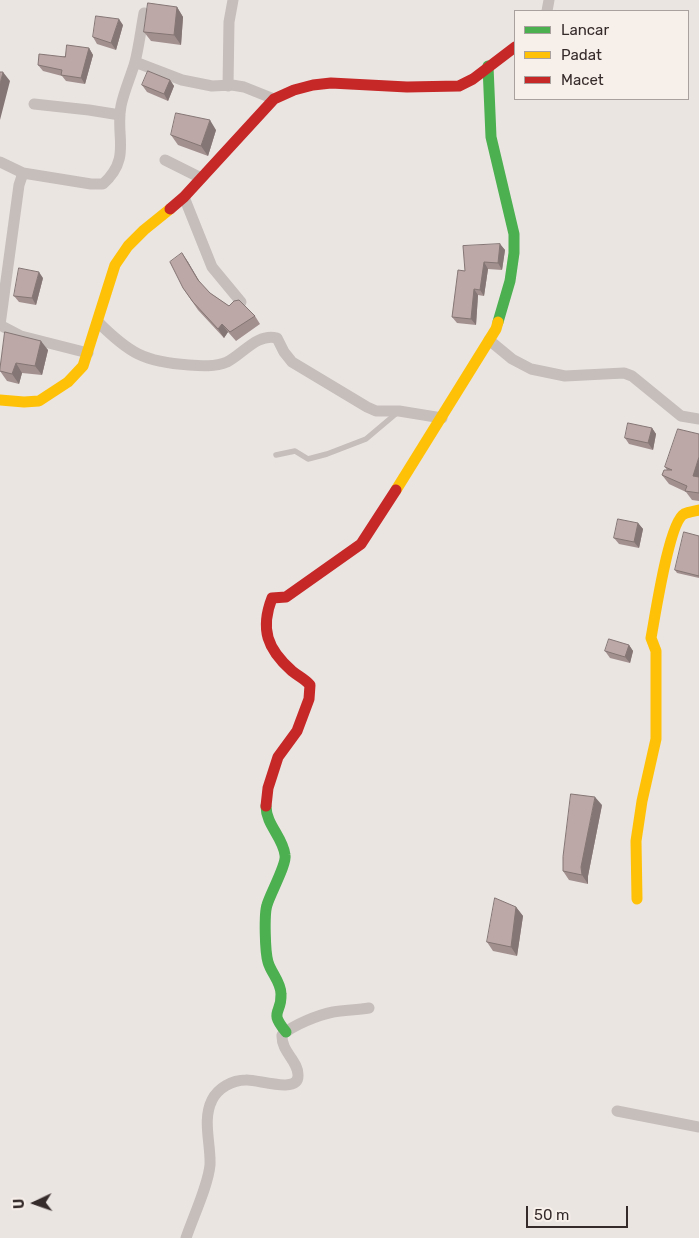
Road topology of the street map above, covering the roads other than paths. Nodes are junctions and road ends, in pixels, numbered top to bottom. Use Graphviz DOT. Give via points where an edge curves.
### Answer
graph roads {
  1 [pos="233,0"];
  2 [pos="144,13"];
  3 [pos="514,48"];
  4 [pos="135,62"];
  5 [pos="488,66"];
  6 [pos="228,86"];
  7 [pos="274,98"];
  8 [pos="34,104"];
  9 [pos="120,115"];
  10 [pos="165,160"];
  11 [pos="0,162"];
  12 [pos="23,173"];
  13 [pos="201,178"];
  14 [pos="184,197"];
  15 [pos="5,255"];
  16 [pos="241,302"];
  17 [pos="1,307"];
  18 [pos="98,322"];
  19 [pos="0,327"];
  20 [pos="489,340"];
  21 [pos="88,353"];
  22 [pos="0,400"];
  23 [pos="400,411"];
  24 [pos="442,418"];
  25 [pos="699,419"];
  26 [pos="276,455"];
  27 [pos="699,510"];
  28 [pos="637,899"];
  29 [pos="369,1008"];
  30 [pos="286,1032"];
  31 [pos="617,1111"];
  32 [pos="699,1126"];
  33 [pos="186,1238"];
  1 -- 6 [label="street" via="229,22"];
  2 -- 4 [label="street"];
  3 -- 5 [label="street"];
  4 -- 6 [label="street" via="182,80"];
  4 -- 9 [label="street"];
  5 -- 7 [label="street" via="461,86 407,87 338,81 310,84"];
  5 -- 20 [label="street" via="491,137 514,234 510,281 496,329"];
  6 -- 7 [label="street" via="244,87"];
  7 -- 13 [label="street"];
  8 -- 9 [label="street"];
  9 -- 12 [label="street" via="122,147 111,176 103,184"];
  10 -- 13 [label="street"];
  11 -- 12 [label="street"];
  12 -- 15 [label="street"];
  13 -- 14 [label="street"];
  14 -- 16 [label="street" via="212,267"];
  14 -- 18 [label="street" via="144,230 115,264"];
  15 -- 17 [label="street"];
  17 -- 19 [label="street"];
  18 -- 21 [label="street"];
  18 -- 23 [label="street" via="127,348 148,360 172,364 216,365 228,361 264,337 277,338 292,362 304,371 376,411"];
  19 -- 21 [label="street" via="21,336"];
  20 -- 24 [label="street"];
  20 -- 25 [label="street" via="512,360 530,369 565,376 624,373 632,376 681,416"];
  21 -- 22 [label="street" via="83,366 73,377 45,398 24,402"];
  23 -- 24 [label="street"];
  23 -- 26 [label="lane" via="366,439 328,454 308,459 295,451"];
  24 -- 30 [label="street" via="361,544 286,597 272,598 269,606 266,635 275,653 310,685 309,699 297,731 278,756 266,798 266,813 286,856 265,916 268,962 278,979 281,994 276,1015"];
  27 -- 28 [label="street" via="683,514 676,523 654,618 651,638 656,651 656,739 636,841"];
  29 -- 30 [label="street" via="318,1016"];
  30 -- 33 [label="street" via="281,1043 299,1076 297,1081 281,1086 246,1080 233,1082 222,1087 212,1100 207,1114 210,1165"];
  31 -- 32 [label="street"];
}
